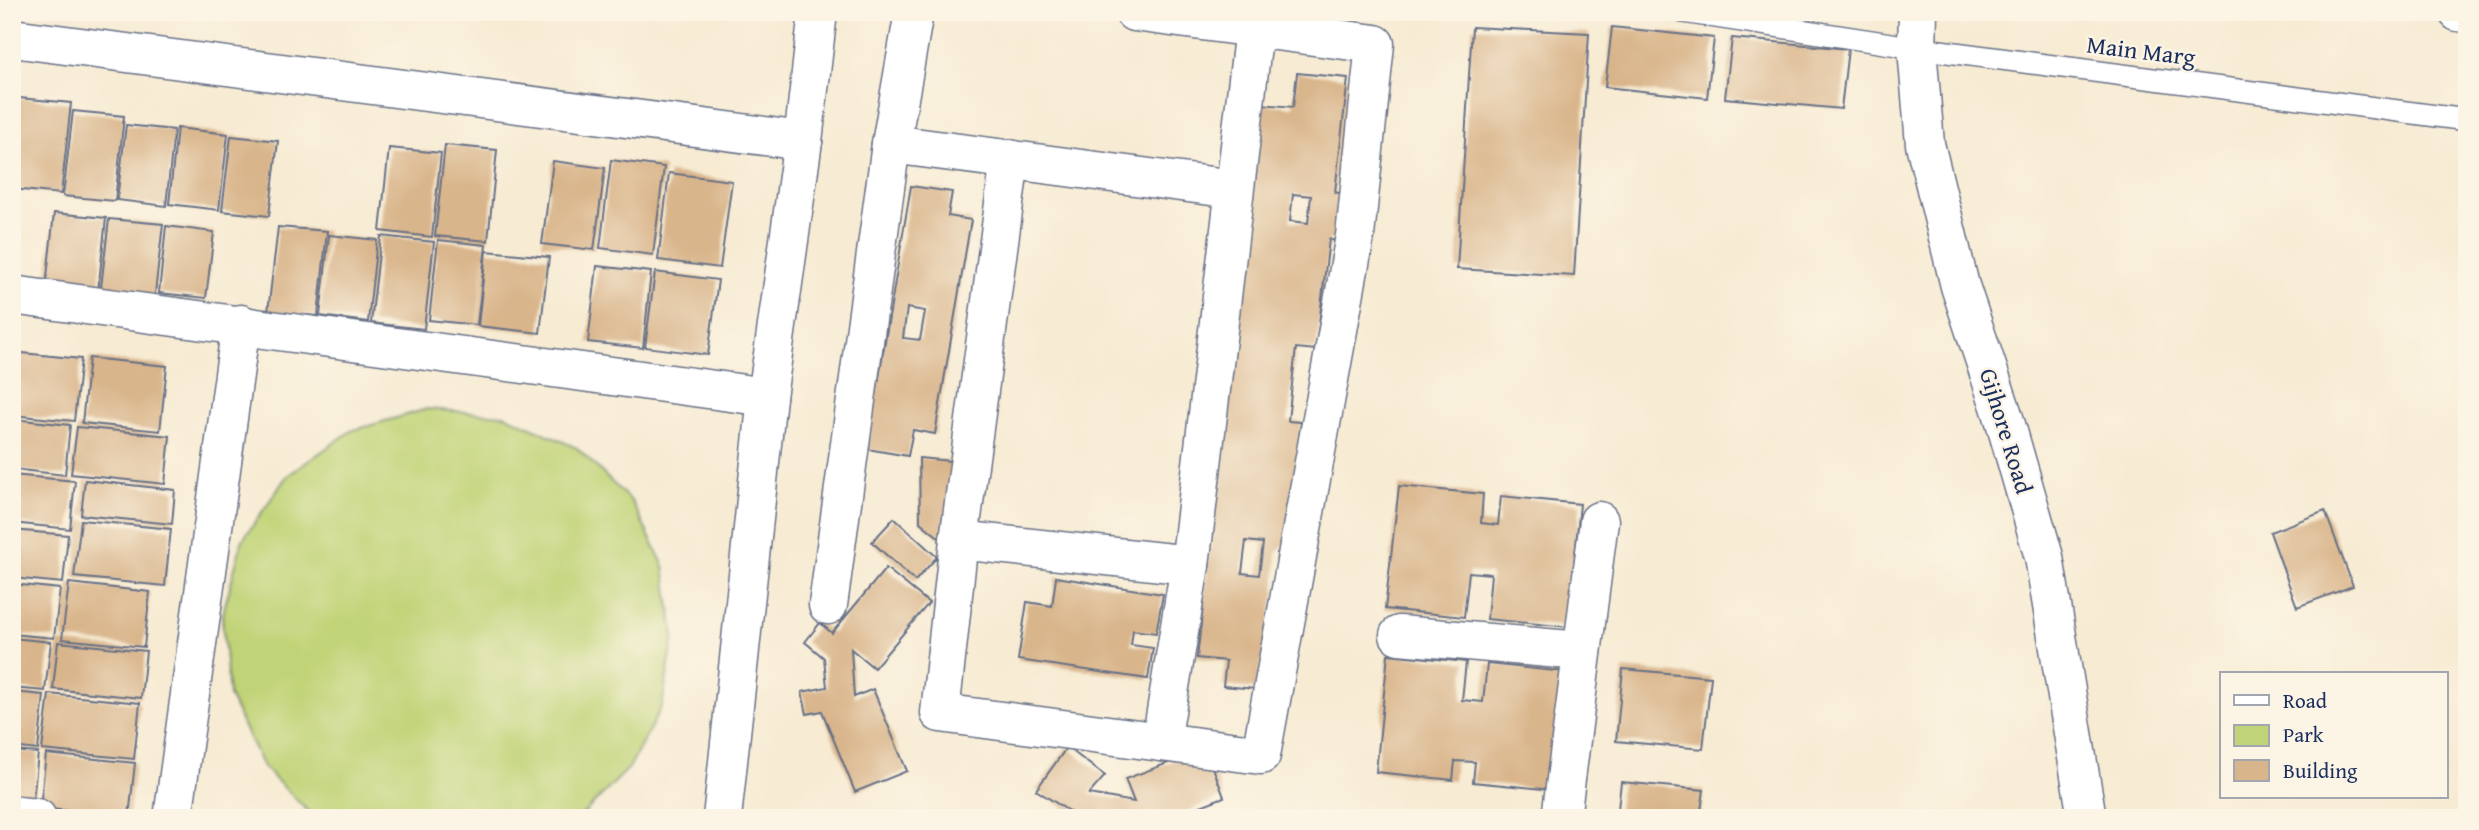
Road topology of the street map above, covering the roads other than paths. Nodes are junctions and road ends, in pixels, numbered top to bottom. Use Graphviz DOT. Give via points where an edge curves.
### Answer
graph roads {
  1 [pos="818,12"];
  2 [pos="914,12"];
  3 [pos="1134,12"];
  4 [pos="1683,12"];
  5 [pos="2458,12"];
  6 [pos="2467,13"];
  7 [pos="1255,21"];
  8 [pos="1918,30"];
  9 [pos="12,38"];
  10 [pos="2467,120"];
  11 [pos="803,141"];
  12 [pos="891,144"];
  13 [pos="1010,159"];
  14 [pos="1234,188"];
  15 [pos="12,295"];
  16 [pos="241,324"];
  17 [pos="767,397"];
  18 [pos="1599,521"];
  19 [pos="959,540"];
  20 [pos="1190,565"];
  21 [pos="828,606"];
  22 [pos="1399,635"];
  23 [pos="1582,651"];
  24 [pos="1161,742"];
  25 [pos="12,815"];
  26 [pos="37,818"];
  27 [pos="173,818"];
  28 [pos="722,818"];
  29 [pos="1561,818"];
  30 [pos="2087,818"];
  1 -- 11 [label="street"];
  2 -- 12 [label="street"];
  3 -- 7 [label="street"];
  4 -- 8 [label="lane, Main Marg"];
  5 -- 6 [label="street"];
  7 -- 14 [label="street"];
  7 -- 24 [label="street" via="1375,44 1355,236 1261,755"];
  8 -- 10 [label="lane, Main Marg"];
  8 -- 30 [label="street, Gijhore Road" via="1925,145 1960,286 2044,557"];
  9 -- 11 [label="street"];
  11 -- 17 [label="street"];
  12 -- 13 [label="street"];
  12 -- 21 [label="street"];
  13 -- 14 [label="street"];
  13 -- 19 [label="street"];
  14 -- 20 [label="street"];
  15 -- 16 [label="street"];
  16 -- 17 [label="street"];
  16 -- 27 [label="street"];
  17 -- 28 [label="street"];
  18 -- 23 [label="street"];
  19 -- 20 [label="street"];
  19 -- 24 [label="street" via="940,713"];
  20 -- 24 [label="street"];
  22 -- 23 [label="street"];
  23 -- 29 [label="street"];
  25 -- 26 [label="street"];
}
